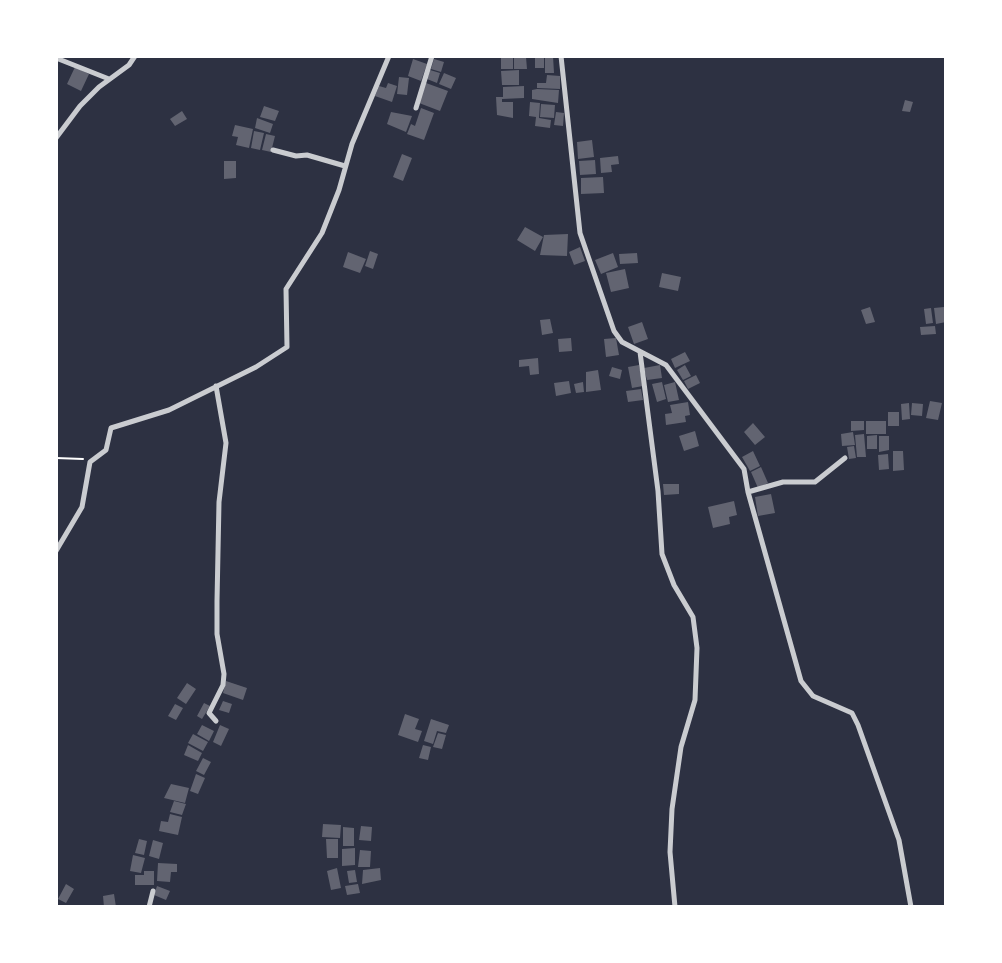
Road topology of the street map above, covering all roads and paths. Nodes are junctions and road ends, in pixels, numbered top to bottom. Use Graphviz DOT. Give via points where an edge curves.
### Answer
graph roads {
  1 [pos="135,56"];
  2 [pos="389,56"];
  3 [pos="432,56"];
  4 [pos="561,56"];
  5 [pos="56,58"];
  6 [pos="109,79"];
  7 [pos="416,108"];
  8 [pos="56,138"];
  9 [pos="273,150"];
  10 [pos="345,166"];
  11 [pos="640,352"];
  12 [pos="216,386"];
  13 [pos="56,458"];
  14 [pos="845,458"];
  15 [pos="90,462"];
  16 [pos="748,492"];
  17 [pos="56,551"];
  18 [pos="216,721"];
  19 [pos="153,891"];
  20 [pos="149,907"];
  21 [pos="675,907"];
  22 [pos="911,907"];
  1 -- 6 [label="street"];
  2 -- 10 [label="street"];
  3 -- 7 [label="street"];
  4 -- 11 [label="street" via="583,244 614,331 622,342"];
  5 -- 6 [label="street"];
  6 -- 8 [label="street"];
  9 -- 10 [label="street"];
  10 -- 12 [label="street" via="321,233 286,289 287,347"];
  11 -- 16 [label="street" via="666,365 680,383 744,469"];
  11 -- 21 [label="street" via="662,554 693,617 697,649 695,700 681,747 672,809"];
  12 -- 15 [label="street" via="169,410 111,428 106,450"];
  12 -- 18 [label="street" via="226,443 219,502 217,612 224,674 209,713"];
  13 -- 15 [label="path"];
  14 -- 16 [label="street" via="815,482 783,482"];
  15 -- 17 [label="street" via="82,507"];
  16 -- 22 [label="street" via="801,681 813,696 852,713 859,725 899,839"];
  19 -- 20 [label="street"];
}
